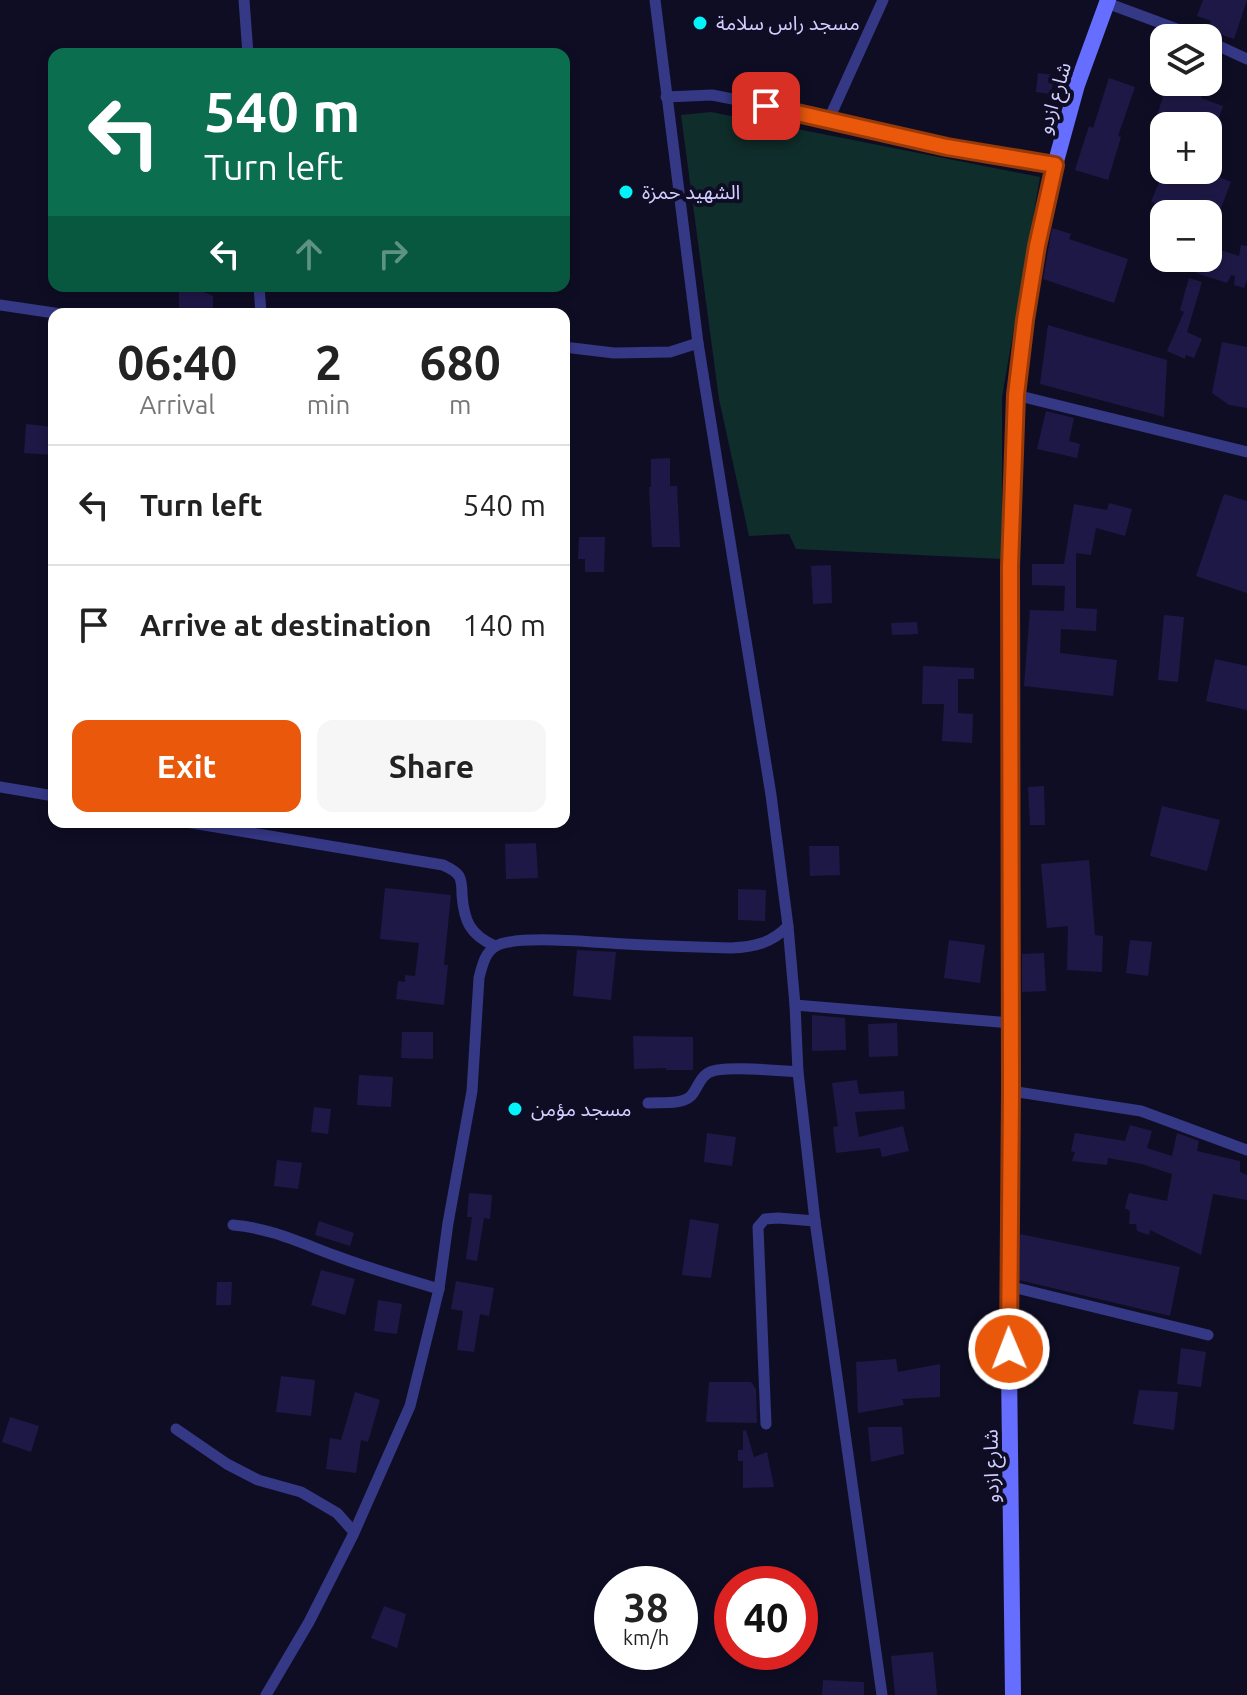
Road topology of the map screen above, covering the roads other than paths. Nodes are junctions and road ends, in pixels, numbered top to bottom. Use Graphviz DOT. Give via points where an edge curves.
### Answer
graph roads {
  1 [pos="244,0"];
  2 [pos="655,0"];
  3 [pos="883,0"];
  4 [pos="1107,2"];
  5 [pos="1164,24"];
  6 [pos="1222,47"];
  7 [pos="248,48"];
  8 [pos="1247,59"];
  9 [pos="666,97"];
  10 [pos="829,119"];
  11 [pos="1055,165"];
  12 [pos="0,305"];
  13 [pos="48,312"];
  14 [pos="698,343"];
  15 [pos="570,348"];
  16 [pos="1016,395"];
  17 [pos="1247,452"];
  18 [pos="0,787"];
  19 [pos="48,795"];
  20 [pos="257,828"];
  21 [pos="788,926"];
  22 [pos="495,946"];
  23 [pos="795,1005"];
  24 [pos="1011,1023"];
  25 [pos="798,1072"];
  26 [pos="1011,1091"];
  27 [pos="648,1103"];
  28 [pos="1247,1150"];
  29 [pos="815,1221"];
  30 [pos="233,1225"];
  31 [pos="1008,1286"];
  32 [pos="439,1289"];
  33 [pos="1208,1335"];
  34 [pos="766,1424"];
  35 [pos="176,1429"];
  36 [pos="354,1532"];
  37 [pos="266,1695"];
  38 [pos="882,1695"];
  39 [pos="1013,1695"];
  1 -- 7 [label="street"];
  2 -- 9 [label="street"];
  3 -- 10 [label="street"];
  4 -- 5 [label="street"];
  4 -- 11 [label="street, شارع ازدو"];
  6 -- 8 [label="street"];
  9 -- 10 [label="street" via="712,95"];
  9 -- 14 [label="street"];
  10 -- 11 [label="street"];
  11 -- 16 [label="street, شارع ازدو"];
  12 -- 13 [label="street"];
  14 -- 15 [label="street" via="670,352"];
  14 -- 21 [label="street"];
  16 -- 17 [label="street"];
  16 -- 24 [label="street, شارع ازدو" via="1010,567"];
  18 -- 19 [label="street"];
  20 -- 22 [label="street" via="453,869 461,878 471,929"];
  21 -- 22 [label="street" via="771,940 748,948 546,940"];
  21 -- 23 [label="street"];
  22 -- 32 [label="street" via="479,978 472,1091"];
  23 -- 24 [label="street"];
  23 -- 25 [label="street"];
  24 -- 26 [label="street, شارع ازدو"];
  25 -- 27 [label="street" via="715,1070 680,1102"];
  25 -- 29 [label="street"];
  26 -- 28 [label="street" via="1141,1111"];
  26 -- 31 [label="street, شارع ازدو"];
  29 -- 34 [label="street" via="765,1219 758,1227"];
  29 -- 38 [label="street"];
  30 -- 32 [label="street" via="284,1235"];
  31 -- 33 [label="street"];
  31 -- 39 [label="street, شارع ازدو"];
  32 -- 36 [label="street" via="410,1406"];
  35 -- 36 [label="street" via="258,1480 301,1492 337,1513"];
  36 -- 37 [label="street"];
}
